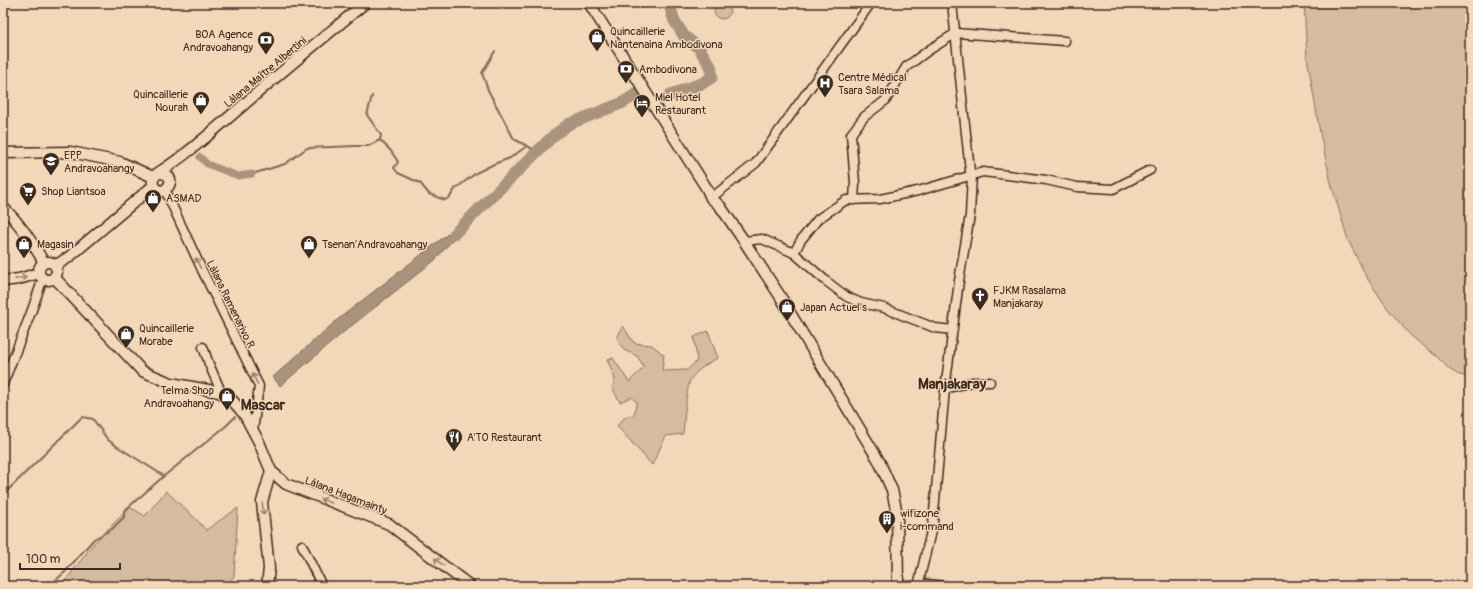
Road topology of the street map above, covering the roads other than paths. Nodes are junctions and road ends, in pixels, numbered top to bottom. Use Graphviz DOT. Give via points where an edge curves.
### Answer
graph roads {
  1 [pos="365,3"];
  2 [pos="589,3"];
  3 [pos="596,3"];
  4 [pos="871,3"];
  5 [pos="952,3"];
  6 [pos="609,29"];
  7 [pos="956,33"];
  8 [pos="1066,41"];
  9 [pos="3,153"];
  10 [pos="180,159"];
  11 [pos="1150,170"];
  12 [pos="972,175"];
  13 [pos="169,177"];
  14 [pos="155,178"];
  15 [pos="165,190"];
  16 [pos="713,196"];
  17 [pos="854,200"];
  18 [pos="3,207"];
  19 [pos="744,241"];
  20 [pos="794,253"];
  21 [pos="44,263"];
  22 [pos="55,266"];
  23 [pos="41,276"];
  24 [pos="54,277"];
  25 [pos="3,281"];
  26 [pos="953,330"];
  27 [pos="204,348"];
  28 [pos="990,382"];
  29 [pos="3,384"];
  30 [pos="945,389"];
  31 [pos="219,392"];
  32 [pos="253,431"];
  33 [pos="271,471"];
  34 [pos="302,545"];
  35 [pos="918,584"];
  36 [pos="267,586"];
  37 [pos="322,586"];
  38 [pos="470,586"];
  39 [pos="898,586"];
  40 [pos="946,586"];
  1 -- 10 [label="main road, Làlana Maître Albertini"];
  2 -- 6 [label="main road"];
  3 -- 6 [label="main road"];
  4 -- 16 [label="street" via="756,163"];
  5 -- 7 [label="street"];
  6 -- 16 [label="main road"];
  7 -- 8 [label="street"];
  7 -- 12 [label="street"];
  7 -- 17 [label="street" via="906,67 886,100 864,117 851,134"];
  9 -- 14 [label="main road" via="71,152 120,162"];
  10 -- 13 [label="main road, Làlana Maître Albertini"];
  10 -- 14 [label="main road, Làlana Maître Albertini"];
  11 -- 12 [label="street" via="1113,189 1077,187 1046,180 983,172"];
  12 -- 17 [label="street" via="918,191 880,199"];
  12 -- 26 [label="street" via="970,215"];
  13 -- 14 [label="main road" via="166,174"];
  13 -- 15 [label="main road" via="169,187"];
  14 -- 15 [label="main road" via="157,190"];
  14 -- 22 [label="main road, Làlana Maître Albertini" via="69,257"];
  32 -- 15 [label="street, Làlana Ramenarivo R, one-way" via="259,386"];
  16 -- 19 [label="main road"];
  17 -- 20 [label="street" via="846,200 818,219"];
  18 -- 21 [label="main road" via="33,242"];
  19 -- 20 [label="street" via="762,239"];
  19 -- 39 [label="main road" via="813,349 879,461 892,490 897,514"];
  20 -- 26 [label="street" via="847,297 935,328"];
  21 -- 22 [label="main road" via="48,262"];
  21 -- 23 [label="main road" via="40,265"];
  22 -- 24 [label="main road"];
  23 -- 24 [label="main road" via="50,280"];
  25 -- 23 [label="main road, one-way"];
  23 -- 29 [label="street" via="32,310"];
  24 -- 31 [label="main road" via="142,371 171,383"];
  26 -- 30 [label="street"];
  27 -- 31 [label="street"];
  28 -- 30 [label="street" via="972,382"];
  30 -- 35 [label="street" via="933,523"];
  31 -- 32 [label="main road" via="231,399 244,414"];
  32 -- 33 [label="main road"];
  33 -- 36 [label="main road, one-way" via="262,502 269,568"];
  38 -- 33 [label="main road, Làlana Hagamainty, one-way" via="389,524 286,484"];
  34 -- 37 [label="street"];
  35 -- 40 [label="street"];
}
